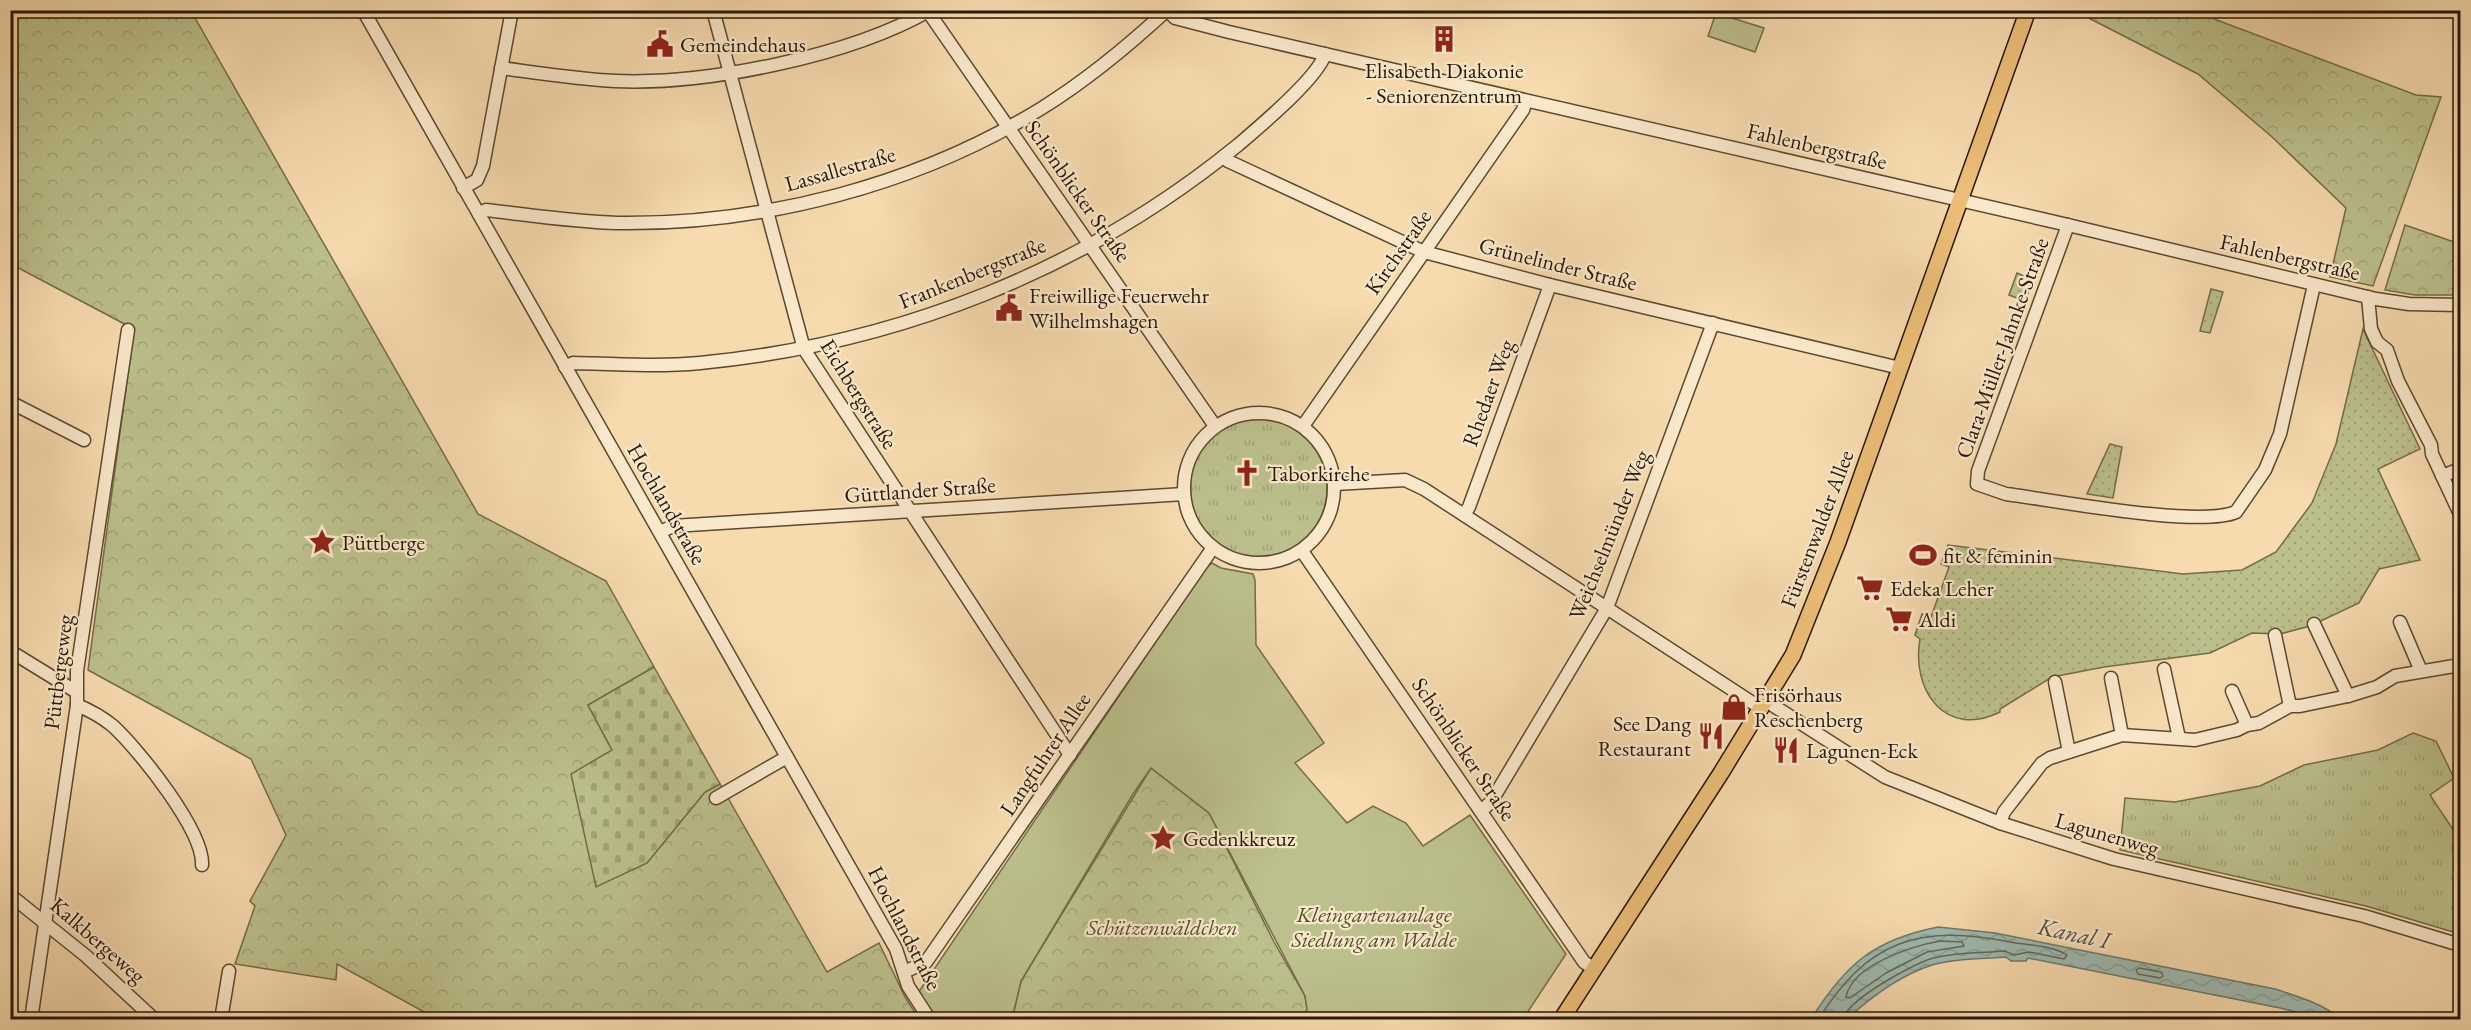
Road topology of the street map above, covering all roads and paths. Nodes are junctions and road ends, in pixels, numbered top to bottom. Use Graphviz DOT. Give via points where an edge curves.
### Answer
graph roads {
  1 [pos="363,10"];
  2 [pos="512,10"];
  3 [pos="714,10"];
  4 [pos="1167,10"];
  5 [pos="2028,10"];
  6 [pos="928,11"];
  7 [pos="1325,54"];
  8 [pos="501,68"];
  9 [pos="730,73"];
  10 [pos="1526,101"];
  11 [pos="1008,127"];
  12 [pos="1224,156"];
  13 [pos="463,188"];
  14 [pos="1960,200"];
  15 [pos="766,210"];
  16 [pos="479,214"];
  17 [pos="2068,225"];
  18 [pos="1090,247"];
  19 [pos="1424,252"];
  20 [pos="1550,285"];
  21 [pos="2314,285"];
  22 [pos="2368,297"];
  23 [pos="2460,305"];
  24 [pos="1713,323"];
  25 [pos="128,330"];
  26 [pos="804,349"];
  27 [pos="565,367"];
  28 [pos="1900,368"];
  29 [pos="10,402"];
  30 [pos="1215,426"];
  31 [pos="1303,426"];
  32 [pos="84,440"];
  33 [pos="2460,469"];
  34 [pos="2442,476"];
  35 [pos="1335,484"];
  36 [pos="1184,494"];
  37 [pos="909,511"];
  38 [pos="2460,514"];
  39 [pos="1464,515"];
  40 [pos="660,532"];
  41 [pos="1212,549"];
  42 [pos="1302,551"];
  43 [pos="1607,608"];
  44 [pos="2400,622"];
  45 [pos="2314,624"];
  46 [pos="2275,635"];
  47 [pos="10,651"];
  48 [pos="2460,665"];
  49 [pos="2164,669"];
  50 [pos="2421,671"];
  51 [pos="2111,678"];
  52 [pos="2055,682"];
  53 [pos="75,691"];
  54 [pos="2232,691"];
  55 [pos="2348,696"];
  56 [pos="76,705"];
  57 [pos="1764,705"];
  58 [pos="2290,706"];
  59 [pos="2247,725"];
  60 [pos="2122,735"];
  61 [pos="2180,738"];
  62 [pos="2069,752"];
  63 [pos="1070,755"];
  64 [pos="787,757"];
  65 [pos="716,798"];
  66 [pos="1481,811"];
  67 [pos="2000,823"];
  68 [pos="202,865"];
  69 [pos="10,895"];
  70 [pos="45,922"];
  71 [pos="2460,945"];
  72 [pos="1594,969"];
  73 [pos="229,971"];
  74 [pos="904,972"];
  75 [pos="31,1020"];
  76 [pos="155,1020"];
  77 [pos="221,1020"];
  78 [pos="930,1020"];
  79 [pos="1561,1020"];
  1 -- 13 [label="street, Hochlandstraße"];
  2 -- 8 [label="street"];
  3 -- 9 [label="street, Eichbergstraße"];
  4 -- 7 [label="street, Fahlenbergstraße" via="1175,18"];
  4 -- 11 [label="street, Lassallestraße" via="1074,87"];
  5 -- 14 [label="main road, Fürstenwalder Allee"];
  6 -- 9 [label="street" via="876,35 822,52"];
  6 -- 11 [label="street, Schönblicker Straße"];
  7 -- 10 [label="street, Fahlenbergstraße"];
  7 -- 12 [label="street, Frankenbergstraße" via="1310,78"];
  8 -- 9 [label="street" via="617,81"];
  8 -- 13 [label="street" via="483,166 477,180"];
  9 -- 15 [label="street, Eichbergstraße"];
  10 -- 14 [label="street, Fahlenbergstraße"];
  10 -- 19 [label="street, Kirchstraße"];
  11 -- 15 [label="street, Lassallestraße" via="907,172"];
  11 -- 18 [label="street, Schönblicker Straße"];
  12 -- 18 [label="street, Frankenbergstraße"];
  12 -- 19 [label="street, Grünelinder Straße"];
  13 -- 16 [label="street, Hochlandstraße"];
  14 -- 17 [label="street, Fahlenbergstraße"];
  14 -- 28 [label="main road, Fürstenwalder Allee"];
  15 -- 16 [label="street, Lassallestraße" via="700,220 616,223 486,210"];
  15 -- 26 [label="street, Eichbergstraße"];
  16 -- 27 [label="street, Hochlandstraße"];
  17 -- 21 [label="street, Fahlenbergstraße"];
  17 -- 21 [label="street, Clara-Müller-Jahnke-Straße" via="1978,471 1977,484 2006,494 2186,517 2236,512 2265,470 2280,435"];
  18 -- 26 [label="street, Frankenbergstraße" via="1022,280 945,310"];
  18 -- 30 [label="street, Schönblicker Straße"];
  19 -- 20 [label="street, Grünelinder Straße"];
  19 -- 31 [label="street, Kirchstraße"];
  20 -- 24 [label="street, Grünelinder Straße"];
  20 -- 39 [label="street, Rhedaer Weg"];
  21 -- 22 [label="street, Fahlenbergstraße"];
  22 -- 23 [label="street, Fahlenbergstraße" via="2409,304"];
  22 -- 34 [label="street" via="2371,329 2377,342 2387,350"];
  24 -- 28 [label="street, Grünelinder Straße"];
  24 -- 43 [label="street, Weichselmünder Weg"];
  25 -- 53 [label="street, Püttbergeweg"];
  26 -- 27 [label="street, Frankenbergstraße" via="698,363 573,363"];
  26 -- 37 [label="street, Eichbergstraße"];
  27 -- 40 [label="street, Hochlandstraße"];
  28 -- 57 [label="main road, Fürstenwalder Allee" via="1818,594 1793,655"];
  29 -- 32 [label="street"];
  30 -- 31 [label="street" via="1231,417 1265,413"];
  30 -- 36 [label="street" via="1202,438 1188,462"];
  31 -- 35 [label="street" via="1323,450"];
  33 -- 34 [label="street"];
  34 -- 38 [label="street"];
  35 -- 39 [label="street, Lagunenweg" via="1405,480"];
  35 -- 42 [label="street" via="1325,525"];
  36 -- 37 [label="street, Güttlander Straße"];
  36 -- 41 [label="street" via="1192,524"];
  37 -- 40 [label="street, Güttlander Straße" via="673,526"];
  37 -- 63 [label="street, Eichbergstraße"];
  39 -- 43 [label="street, Lagunenweg"];
  40 -- 64 [label="street, Hochlandstraße"];
  41 -- 42 [label="street" via="1250,564 1287,559"];
  41 -- 63 [label="street, Langfuhrer Allee"];
  42 -- 66 [label="street, Schönblicker Straße"];
  43 -- 57 [label="street, Lagunenweg"];
  43 -- 66 [label="street, Weichselmünder Weg" via="1491,802"];
  44 -- 50 [label="street"];
  45 -- 55 [label="street"];
  46 -- 58 [label="street"];
  47 -- 53 [label="street"];
  48 -- 50 [label="street"];
  49 -- 61 [label="street"];
  50 -- 55 [label="street" via="2396,676"];
  51 -- 60 [label="street"];
  52 -- 62 [label="street"];
  53 -- 56 [label="street, Püttbergeweg"];
  54 -- 59 [label="street"];
  55 -- 58 [label="street"];
  56 -- 68 [label="street" via="112,725 153,770 189,828"];
  56 -- 70 [label="street, Püttbergeweg"];
  57 -- 67 [label="street, Lagunenweg" via="1885,777"];
  57 -- 72 [label="main road, Fürstenwalder Allee"];
  58 -- 59 [label="street" via="2259,723"];
  59 -- 61 [label="street" via="2195,740"];
  60 -- 61 [label="street"];
  60 -- 62 [label="street"];
  62 -- 67 [label="street" via="2042,763 2004,812"];
  63 -- 74 [label="street, Langfuhrer Allee" via="926,962"];
  64 -- 65 [label="street"];
  64 -- 74 [label="street, Hochlandstraße" via="896,949"];
  66 -- 72 [label="street, Schönblicker Straße" via="1584,962"];
  67 -- 71 [label="street, Lagunenweg" via="2114,860 2345,911"];
  69 -- 70 [label="street, Kalkbergeweg"];
  70 -- 75 [label="street, Püttbergeweg"];
  70 -- 76 [label="street, Kalkbergeweg"];
  72 -- 79 [label="main road, Fürstenwalder Allee"];
  73 -- 77 [label="street"];
  74 -- 78 [label="street, Hochlandstraße" via="908,986"];
}
